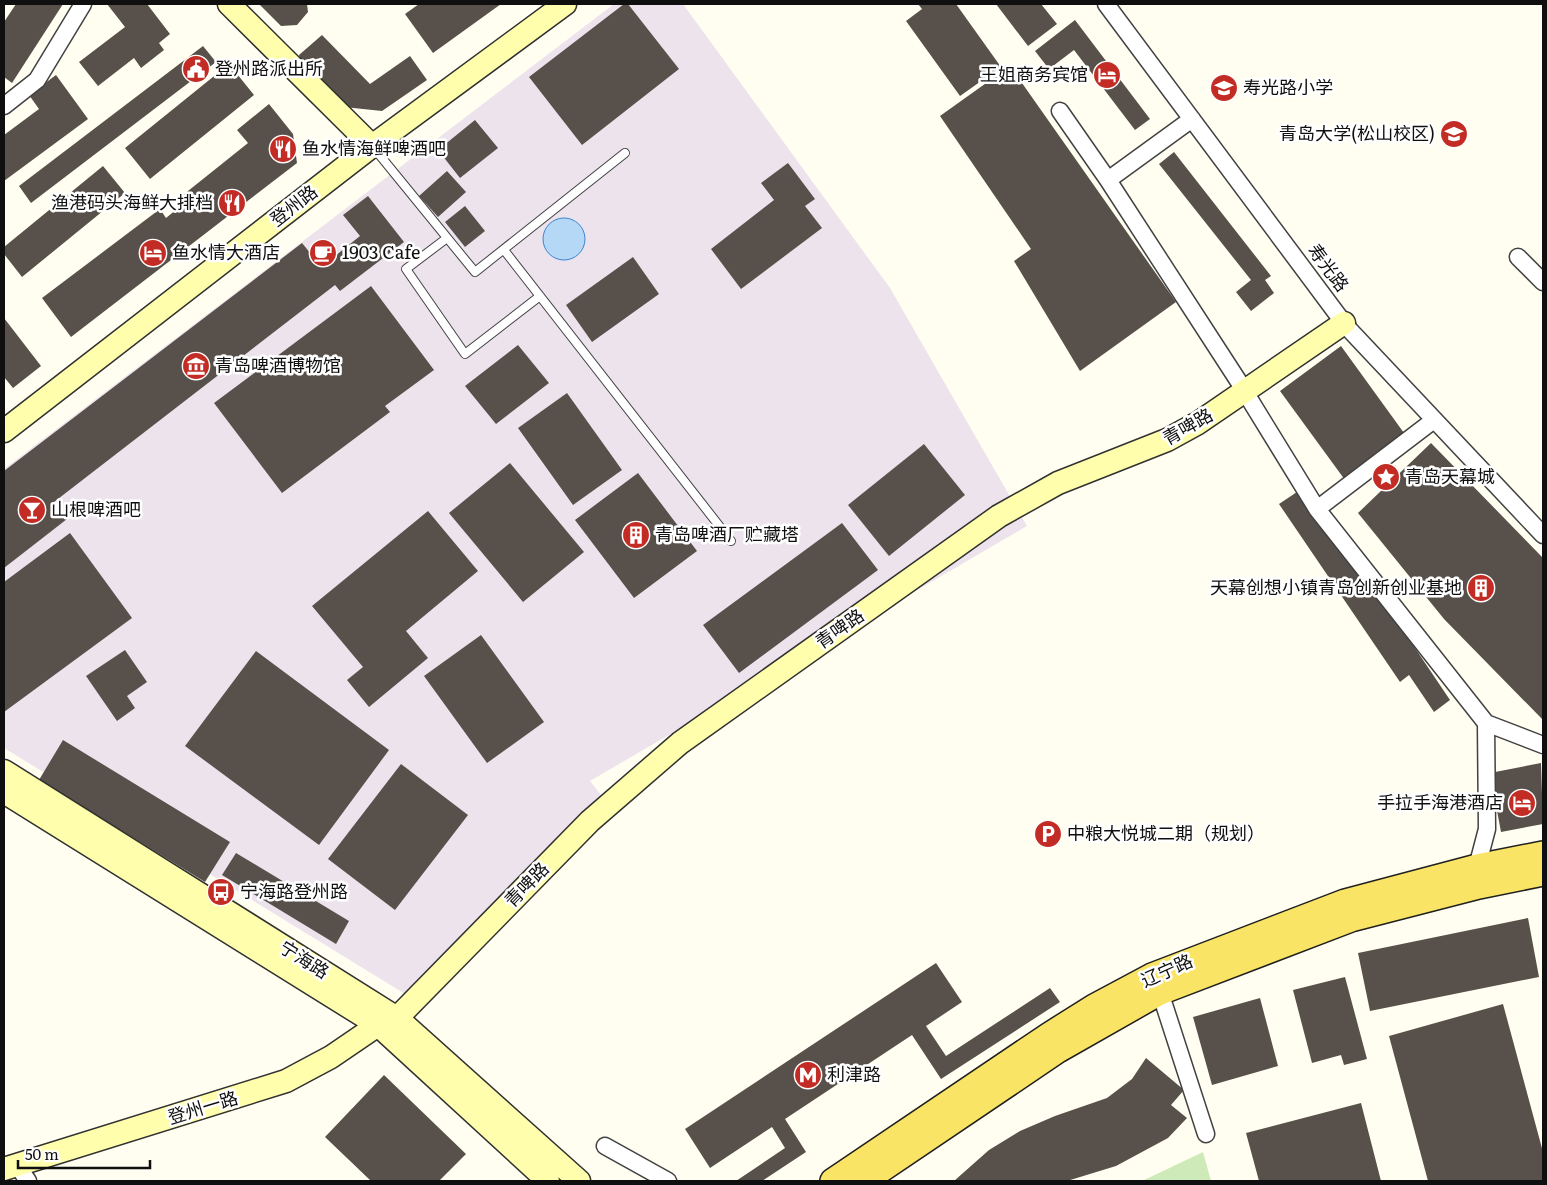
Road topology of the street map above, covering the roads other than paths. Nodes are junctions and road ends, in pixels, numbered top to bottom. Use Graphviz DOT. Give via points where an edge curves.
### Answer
graph roads {
  1 [pos="83,4"];
  2 [pos="229,4"];
  3 [pos="565,4"];
  4 [pos="1106,4"];
  5 [pos="4,106"];
  6 [pos="1060,111"];
  7 [pos="1192,119"];
  8 [pos="372,146"];
  9 [pos="625,154"];
  10 [pos="1108,180"];
  11 [pos="447,238"];
  12 [pos="504,250"];
  13 [pos="1518,257"];
  14 [pos="1543,282"];
  15 [pos="540,296"];
  16 [pos="1344,323"];
  17 [pos="1239,382"];
  18 [pos="1250,400"];
  19 [pos="1434,420"];
  20 [pos="4,431"];
  21 [pos="1317,508"];
  22 [pos="1543,535"];
  23 [pos="731,541"];
  24 [pos="1486,723"];
  25 [pos="1543,745"];
  26 [pos="4,771"];
  27 [pos="4,792"];
  28 [pos="1543,854"];
  29 [pos="1543,873"];
  30 [pos="1478,876"];
  31 [pos="1160,992"];
  32 [pos="387,1022"];
  33 [pos="1206,1134"];
  34 [pos="605,1146"];
  35 [pos="16,1172"];
  36 [pos="548,1181"];
  37 [pos="579,1181"];
  38 [pos="668,1181"];
  39 [pos="833,1181"];
  40 [pos="864,1181"];
  1 -- 5 [label="street" via="38,80"];
  2 -- 8 [label="street"];
  3 -- 8 [label="street, 登州路"];
  4 -- 7 [label="street, 寿光路"];
  6 -- 10 [label="street"];
  7 -- 10 [label="street"];
  7 -- 16 [label="street, 寿光路"];
  8 -- 11 [label="lane"];
  8 -- 20 [label="street, 登州路"];
  9 -- 12 [label="lane"];
  10 -- 17 [label="street"];
  11 -- 12 [label="lane" via="475,272"];
  11 -- 15 [label="lane" via="406,269 466,354"];
  12 -- 15 [label="lane"];
  13 -- 14 [label="street"];
  15 -- 23 [label="lane"];
  16 -- 19 [label="street, 寿光路"];
  16 -- 32 [label="street, 青啤路" via="1198,423 1167,440 1058,483 999,516 680,743 590,821"];
  18 -- 21 [label="street"];
  19 -- 21 [label="street"];
  19 -- 22 [label="street, 寿光路"];
  21 -- 24 [label="street"];
  24 -- 25 [label="street"];
  24 -- 30 [label="street" via="1487,829"];
  26 -- 32 [label="street, 宁海路"];
  27 -- 32 [label="street, 宁海路"];
  28 -- 30 [label="main road, 辽宁路"];
  29 -- 30 [label="main road, 辽宁路"];
  30 -- 31 [label="main road, 辽宁路" via="1351,919"];
  30 -- 39 [label="main road, 辽宁路" via="1346,902 1152,976 1048,1036"];
  31 -- 33 [label="street"];
  31 -- 40 [label="main road, 辽宁路" via="1058,1050"];
  32 -- 35 [label="street, 登州一路" via="286,1082"];
  32 -- 36 [label="street, 宁海路"];
  32 -- 37 [label="street, 宁海路"];
  34 -- 38 [label="street"];
}
